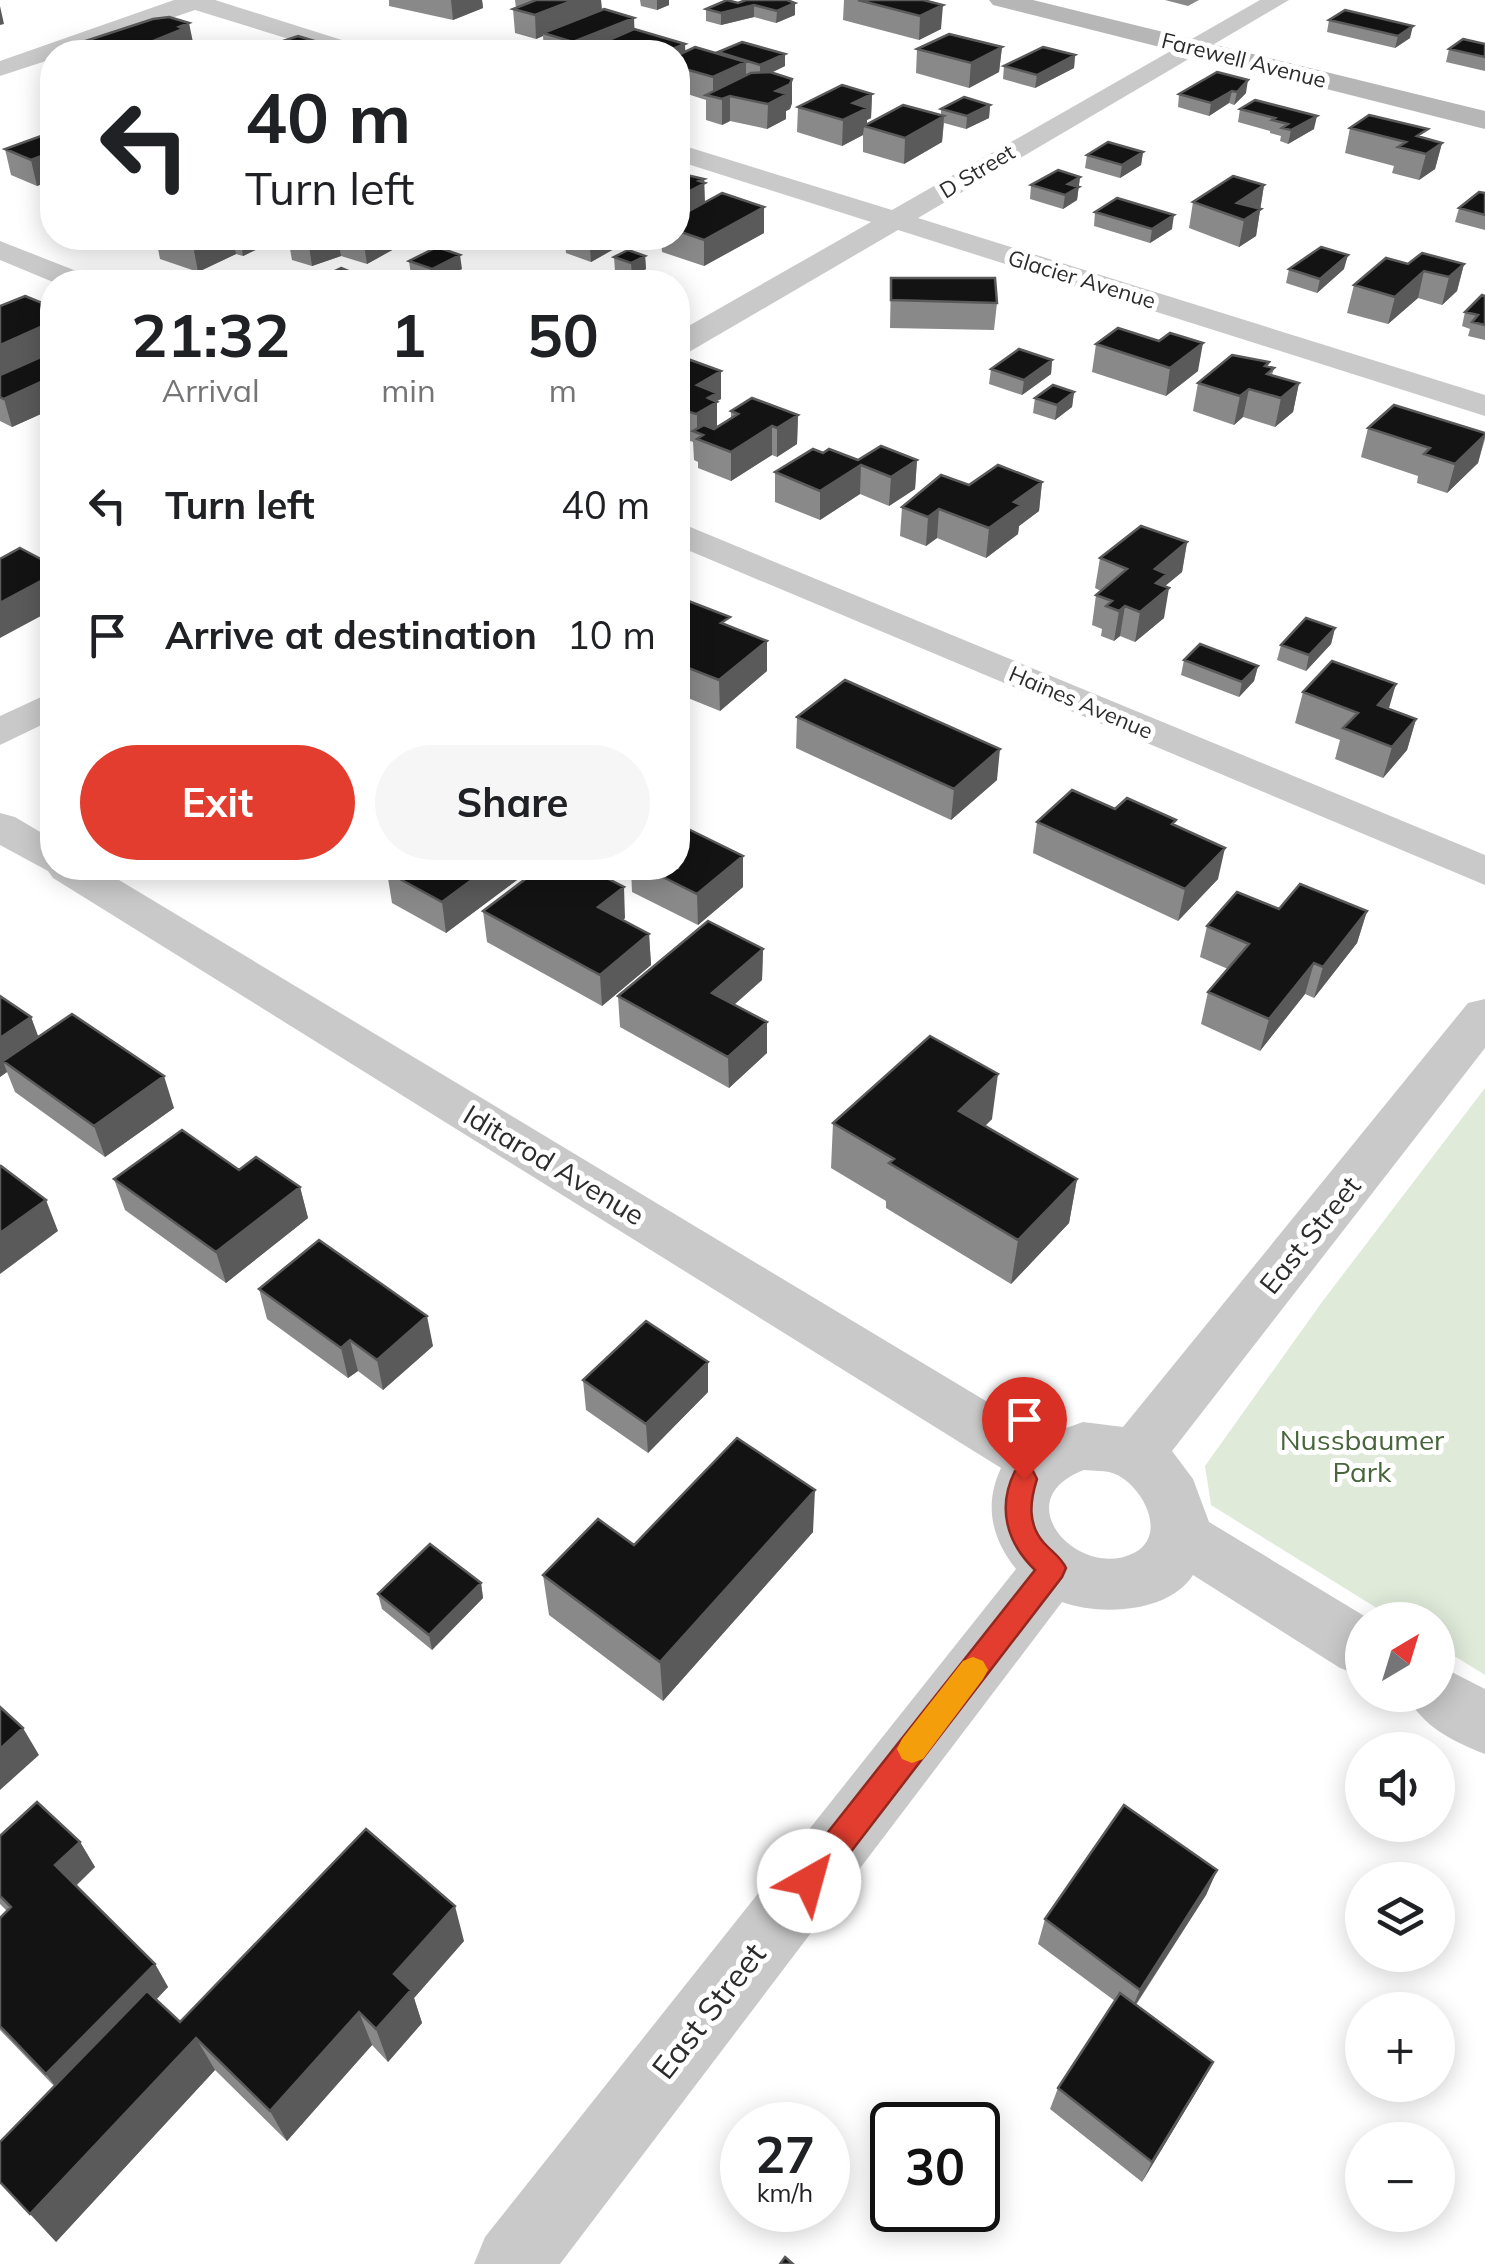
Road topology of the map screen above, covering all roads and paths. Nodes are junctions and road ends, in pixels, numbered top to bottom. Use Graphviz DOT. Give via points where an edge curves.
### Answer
graph roads {
  1 [pos="1002,0"];
  2 [pos="1277,0"];
  3 [pos="195,1"];
  4 [pos="85,40"];
  5 [pos="317,40"];
  6 [pos="1196,48"];
  7 [pos="40,56"];
  8 [pos="0,70"];
  9 [pos="1485,120"];
  10 [pos="690,156"];
  11 [pos="895,220"];
  12 [pos="0,250"];
  13 [pos="49,270"];
  14 [pos="690,338"];
  15 [pos="1485,406"];
  16 [pos="690,538"];
  17 [pos="40,711"];
  18 [pos="0,733"];
  19 [pos="0,826"];
  20 [pos="40,851"];
  21 [pos="1485,871"];
  22 [pos="88,880"];
  23 [pos="1485,1015"];
  24 [pos="1134,1456"];
  25 [pos="1040,1462"];
  26 [pos="1180,1534"];
  27 [pos="1052,1568"];
  28 [pos="1345,1637"];
  29 [pos="1455,1705"];
  30 [pos="1485,1724"];
  31 [pos="512,2264"];
  1 -- 6 [label="street, Farewell Avenue"];
  2 -- 6 [label="street, D Street"];
  3 -- 4 [label="street"];
  3 -- 5 [label="street"];
  6 -- 9 [label="street, Farewell Avenue"];
  6 -- 11 [label="street, D Street"];
  7 -- 8 [label="street"];
  10 -- 11 [label="street, Glacier Avenue"];
  11 -- 14 [label="street, D Street"];
  11 -- 15 [label="street, Glacier Avenue"];
  12 -- 13 [label="street"];
  16 -- 21 [label="street, Haines Avenue"];
  17 -- 18 [label="street"];
  19 -- 20 [label="street"];
  22 -- 25 [label="street, Iditarod Avenue"];
  23 -- 24 [label="street, East Street"];
  24 -- 25 [label="street" via="1083,1446"];
  24 -- 26 [label="street" via="1171,1490"];
  25 -- 27 [label="street" via="1024,1479 1017,1502 1032,1549"];
  26 -- 27 [label="street" via="1165,1563 1136,1582 1107,1587"];
  26 -- 28 [label="street"];
  27 -- 31 [label="street, East Street"];
  29 -- 30 [label="street"];
}
